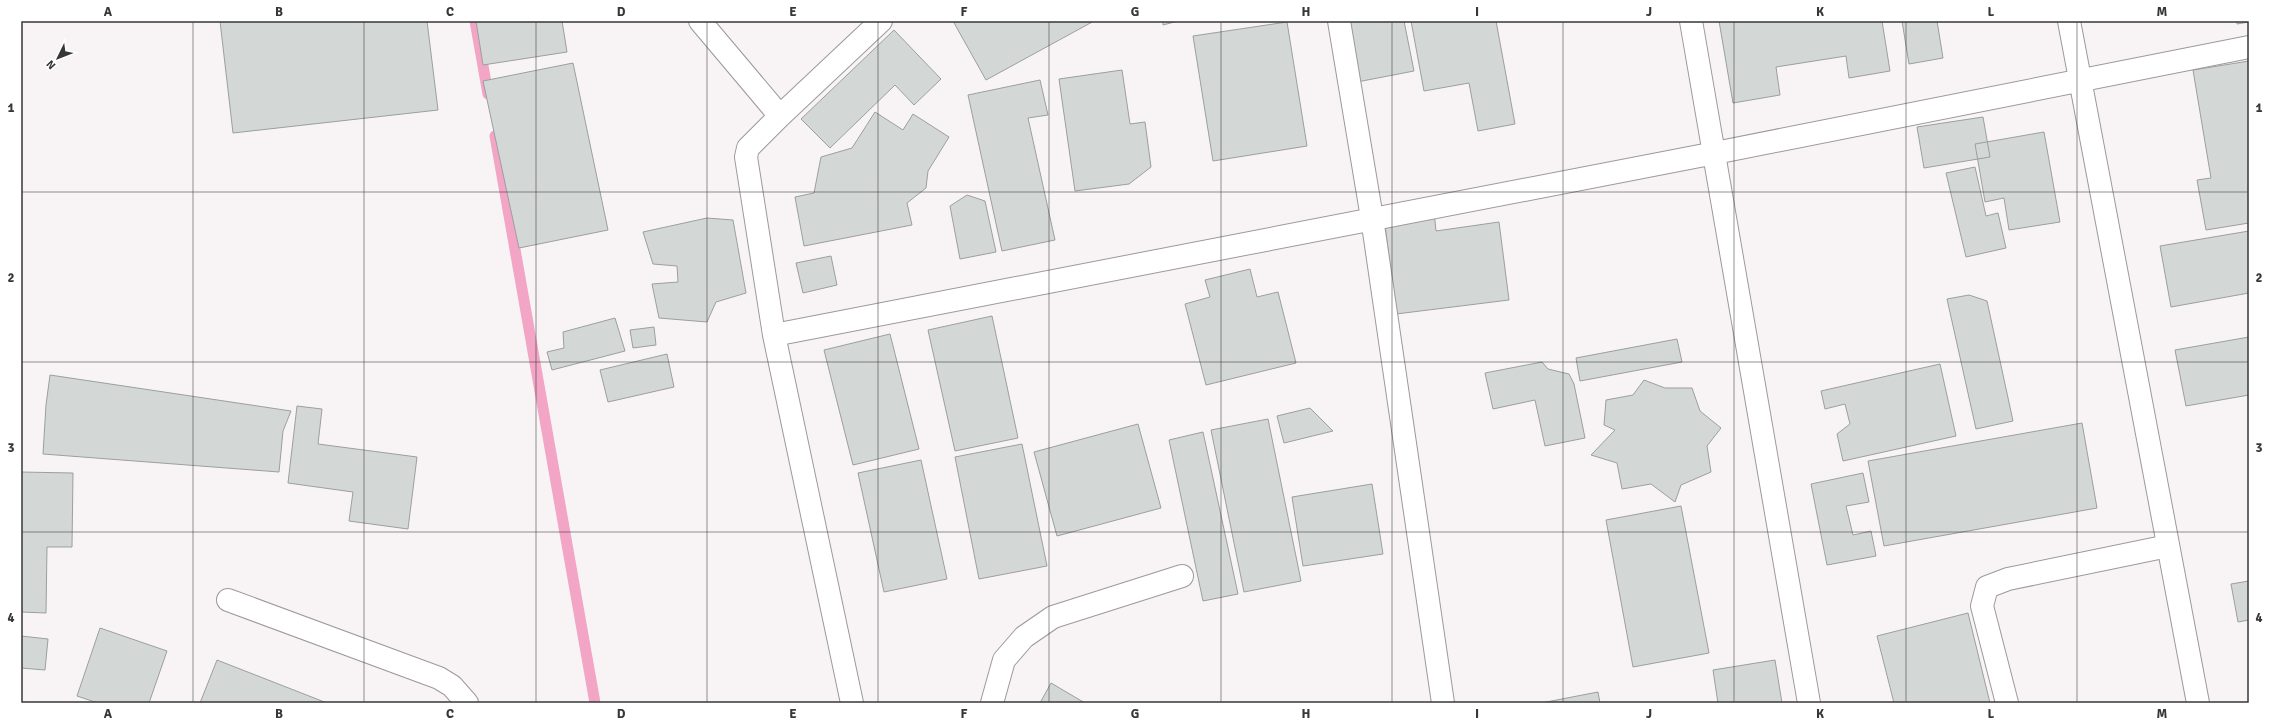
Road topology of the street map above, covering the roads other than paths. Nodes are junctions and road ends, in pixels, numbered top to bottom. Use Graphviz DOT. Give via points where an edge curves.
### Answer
graph roads {
  1 [pos="700,21"];
  2 [pos="881,21"];
  3 [pos="1339,21"];
  4 [pos="1691,21"];
  5 [pos="2069,21"];
  6 [pos="2249,47"];
  7 [pos="2079,82"];
  8 [pos="780,116"];
  9 [pos="1715,153"];
  10 [pos="1372,218"];
  11 [pos="774,335"];
  12 [pos="2168,546"];
  13 [pos="1182,576"];
  14 [pos="228,600"];
  15 [pos="467,703"];
  16 [pos="852,703"];
  17 [pos="992,703"];
  18 [pos="1444,703"];
  19 [pos="1809,703"];
  20 [pos="2007,703"];
  21 [pos="2198,703"];
  1 -- 8 [label="street"];
  2 -- 8 [label="street"];
  3 -- 10 [label="street"];
  4 -- 9 [label="street"];
  5 -- 7 [label="street"];
  6 -- 7 [label="street"];
  7 -- 9 [label="street"];
  7 -- 12 [label="street"];
  8 -- 11 [label="street" via="748,148 746,157"];
  9 -- 10 [label="street"];
  9 -- 19 [label="street"];
  10 -- 11 [label="street"];
  10 -- 18 [label="street"];
  11 -- 16 [label="street"];
  12 -- 20 [label="street" via="2008,578 1987,587 1982,606"];
  12 -- 21 [label="street"];
  13 -- 17 [label="street" via="1053,617 1024,637 1004,660"];
  14 -- 15 [label="street" via="439,678 452,686"];
}
